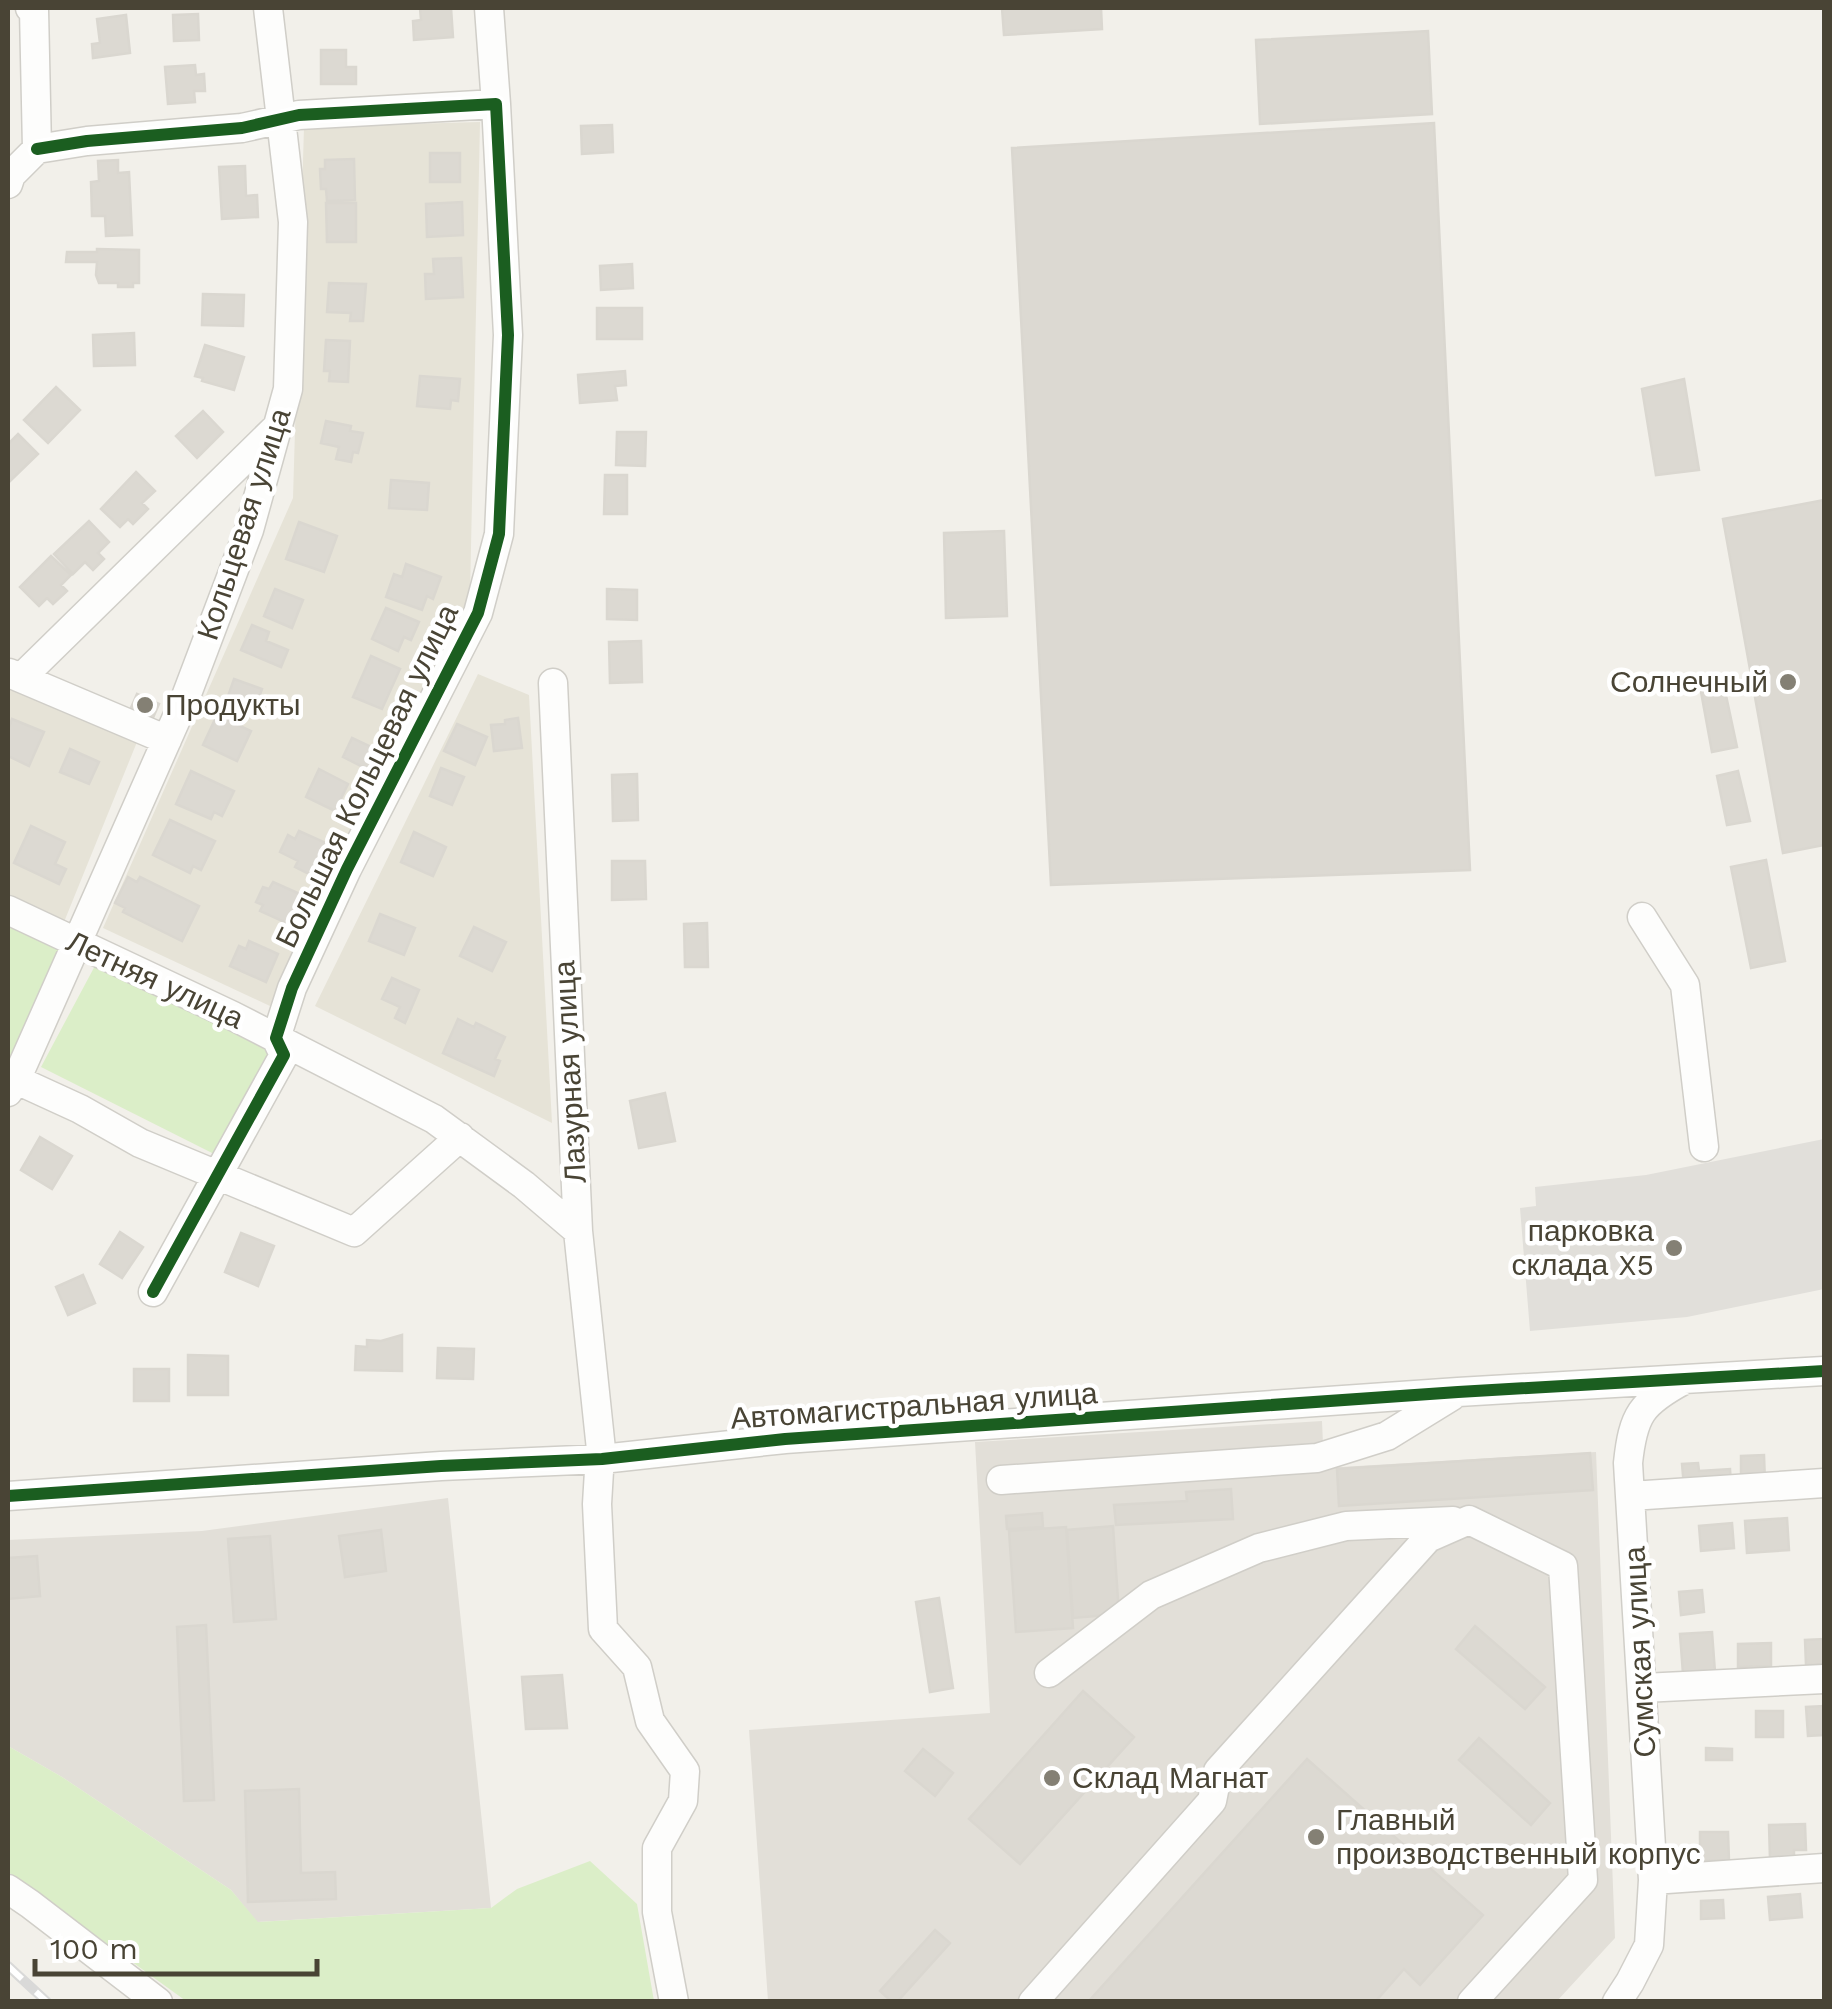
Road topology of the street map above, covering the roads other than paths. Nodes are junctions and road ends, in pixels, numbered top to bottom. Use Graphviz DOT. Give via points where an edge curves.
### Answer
graph roads {
  1 [pos="30,8"];
  2 [pos="268,8"];
  3 [pos="489,8"];
  4 [pos="496,104"];
  5 [pos="280,122"];
  6 [pos="37,149"];
  7 [pos="8,184"];
  8 [pos="277,427"];
  9 [pos="14,675"];
  10 [pos="553,683"];
  11 [pos="166,740"];
  12 [pos="8,910"];
  13 [pos="1642,917"];
  14 [pos="77,942"];
  15 [pos="276,1038"];
  16 [pos="10,1083"];
  17 [pos="460,1137"];
  18 [pos="1704,1147"];
  19 [pos="217,1176"];
  20 [pos="578,1231"];
  21 [pos="153,1292"];
  22 [pos="1824,1371"];
  23 [pos="1685,1379"];
  24 [pos="1458,1392"];
  25 [pos="602,1460"];
  26 [pos="1000,1480"];
  27 [pos="1824,1483"];
  28 [pos="8,1496"];
  29 [pos="1630,1496"];
  30 [pos="1470,1520"];
  31 [pos="1049,1674"];
  32 [pos="1824,1679"];
  33 [pos="1642,1688"];
  34 [pos="1824,1868"];
  35 [pos="1653,1880"];
  36 [pos="8,1889"];
  37 [pos="158,2002"];
  38 [pos="674,2002"];
  39 [pos="1034,2002"];
  40 [pos="1472,2002"];
  41 [pos="1617,2002"];
  1 -- 6 [label="street"];
  2 -- 5 [label="street, Кольцевая улица"];
  3 -- 4 [label="street, Большая Кольцевая улица"];
  4 -- 5 [label="street"];
  4 -- 15 [label="street, Большая Кольцевая улица" via="508,335 498,534 478,613 347,869"];
  5 -- 6 [label="street"];
  5 -- 8 [label="street, Кольцевая улица" via="293,222 288,388"];
  6 -- 7 [label="street"];
  8 -- 9 [label="street"];
  8 -- 11 [label="street, Кольцевая улица" via="249,530"];
  9 -- 11 [label="street"];
  10 -- 20 [label="street, Лазурная улица"];
  11 -- 14 [label="street, Кольцевая улица"];
  12 -- 14 [label="street, Летняя улица"];
  13 -- 18 [label="street" via="1685,985"];
  14 -- 15 [label="street, Летняя улица"];
  14 -- 16 [label="street, Кольцевая улица"];
  15 -- 17 [label="street, Летняя улица"];
  15 -- 19 [label="street, Большая Кольцевая улица" via="284,1055"];
  16 -- 19 [label="street"];
  17 -- 19 [label="street" via="354,1232"];
  17 -- 20 [label="street, Летняя улица"];
  19 -- 21 [label="street, Большая Кольцевая улица"];
  20 -- 25 [label="street, Лазурная улица"];
  22 -- 23 [label="street, Автомагистральная улица"];
  23 -- 24 [label="street, Автомагистральная улица"];
  23 -- 29 [label="street, Сумская улица" via="1642,1409 1631,1432"];
  24 -- 25 [label="street, Автомагистральная улица" via="785,1438"];
  24 -- 26 [label="street" via="1387,1436 1316,1458"];
  25 -- 28 [label="street, Автомагистральная улица"];
  25 -- 38 [label="street, Лазурная улица" via="597,1504 603,1629 636,1667 650,1721 685,1772 683,1802 657,1848 658,1912"];
  27 -- 29 [label="street"];
  29 -- 33 [label="street, Сумская улица"];
  30 -- 31 [label="street" via="1346,1526 1259,1548 1151,1595"];
  30 -- 39 [label="street" via="1428,1538 1218,1771 1212,1801"];
  30 -- 40 [label="street" via="1564,1566 1583,1880"];
  32 -- 33 [label="street"];
  33 -- 35 [label="street, Сумская улица"];
  34 -- 35 [label="street"];
  35 -- 41 [label="street, Сумская улица" via="1649,1945"];
  36 -- 37 [label="street"];
}
